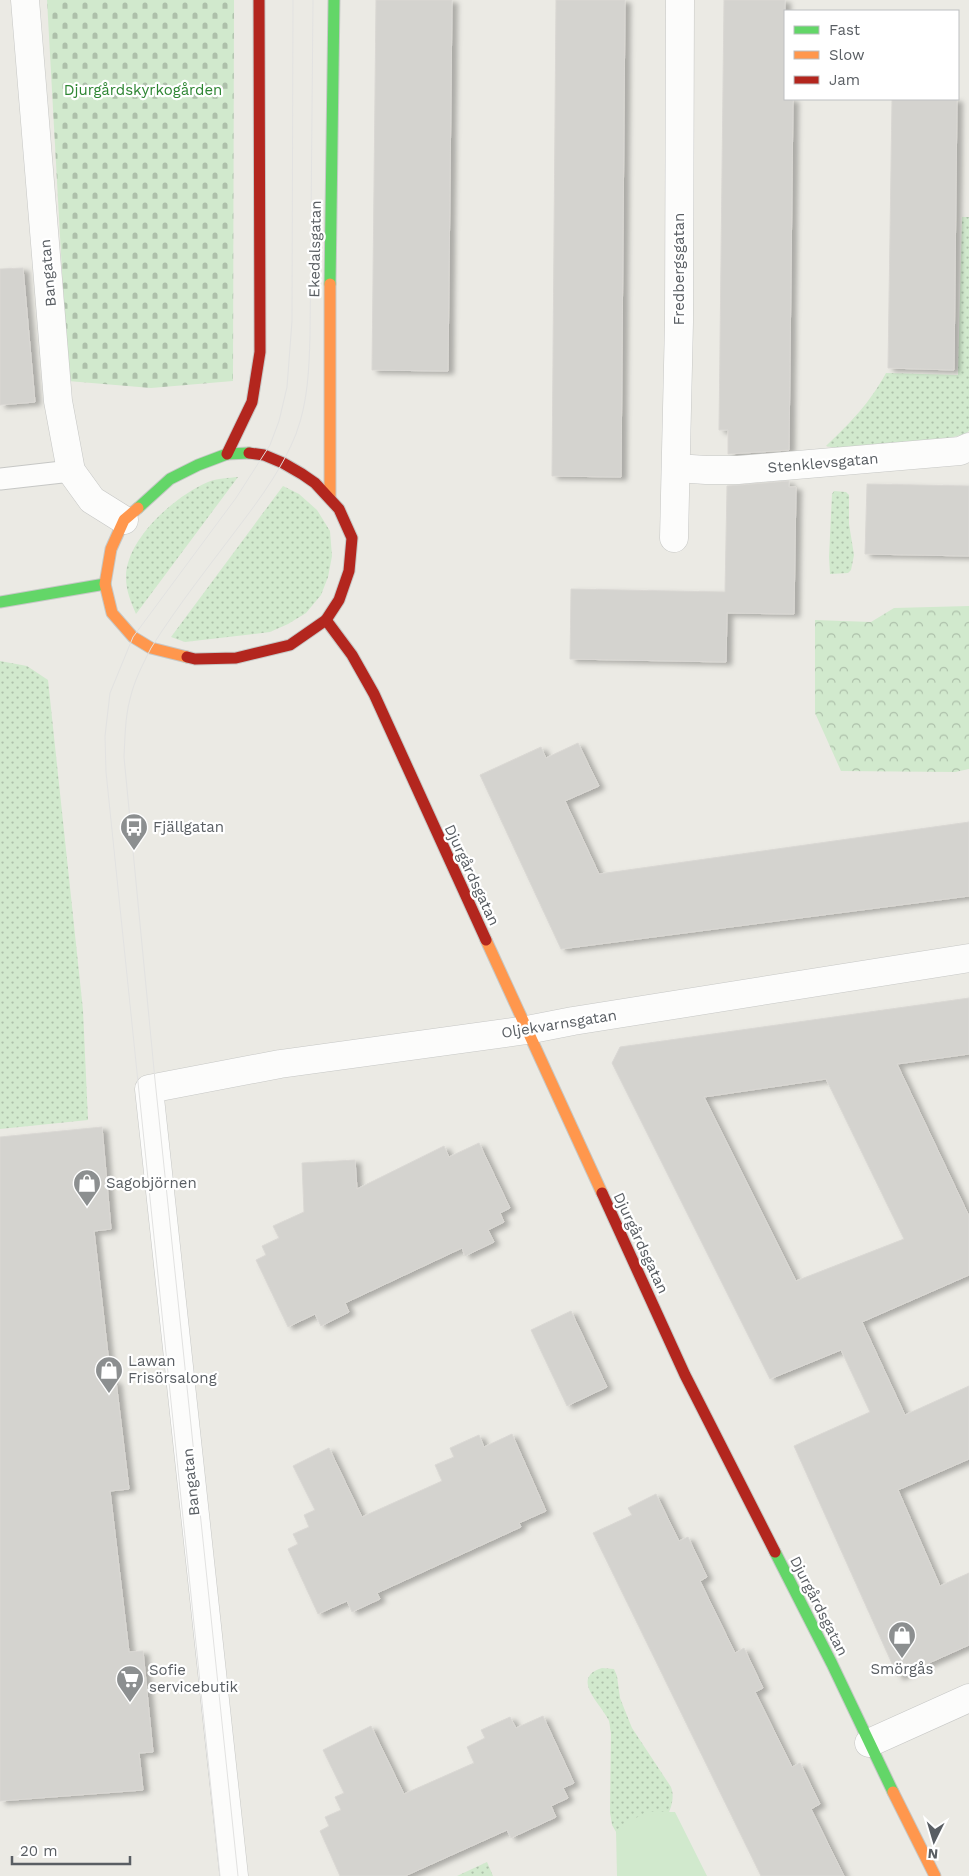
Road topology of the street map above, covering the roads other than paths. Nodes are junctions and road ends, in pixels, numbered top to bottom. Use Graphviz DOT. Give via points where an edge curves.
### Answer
graph roads {
  1 [pos="26,0"];
  2 [pos="258,0"];
  3 [pos="334,0"];
  4 [pos="680,0"];
  5 [pos="969,447"];
  6 [pos="227,454"];
  7 [pos="676,468"];
  8 [pos="71,471"];
  9 [pos="0,479"];
  10 [pos="330,498"];
  11 [pos="124,520"];
  12 [pos="674,538"];
  13 [pos="105,584"];
  14 [pos="0,602"];
  15 [pos="326,620"];
  16 [pos="969,958"];
  17 [pos="527,1030"];
  18 [pos="149,1089"];
  19 [pos="969,1698"];
  20 [pos="868,1743"];
  21 [pos="234,1876"];
  22 [pos="935,1876"];
  1 -- 8 [label="street, Bangatan" via="58,400"];
  2 -- 6 [label="street" via="260,352 252,402"];
  3 -- 10 [label="street, Ekedalsgatan"];
  4 -- 7 [label="street, Fredbergsgatan"];
  5 -- 7 [label="street, Stenklevsgatan" via="960,451 738,470"];
  6 -- 10 [label="street" via="264,455 315,483"];
  6 -- 11 [label="street" via="170,479"];
  7 -- 12 [label="street, Fredbergsgatan"];
  8 -- 9 [label="lane"];
  8 -- 11 [label="street, Bangatan" via="92,500"];
  10 -- 15 [label="street" via="352,538 352,552 339,600"];
  11 -- 13 [label="street" via="110,550"];
  13 -- 14 [label="street"];
  13 -- 15 [label="street" via="112,613 133,637 151,648 195,659 236,658 274,650 290,645"];
  15 -- 17 [label="street, Djurgårdsgatan" via="352,655 374,694"];
  16 -- 17 [label="street, Oljekvarnsgatan"];
  17 -- 18 [label="street, Oljekvarnsgatan" via="280,1064"];
  17 -- 20 [label="street, Djurgårdsgatan" via="685,1375 832,1664"];
  18 -- 21 [label="street, Bangatan"];
  19 -- 20 [label="street"];
  20 -- 22 [label="street, Djurgårdsgatan"];
}
